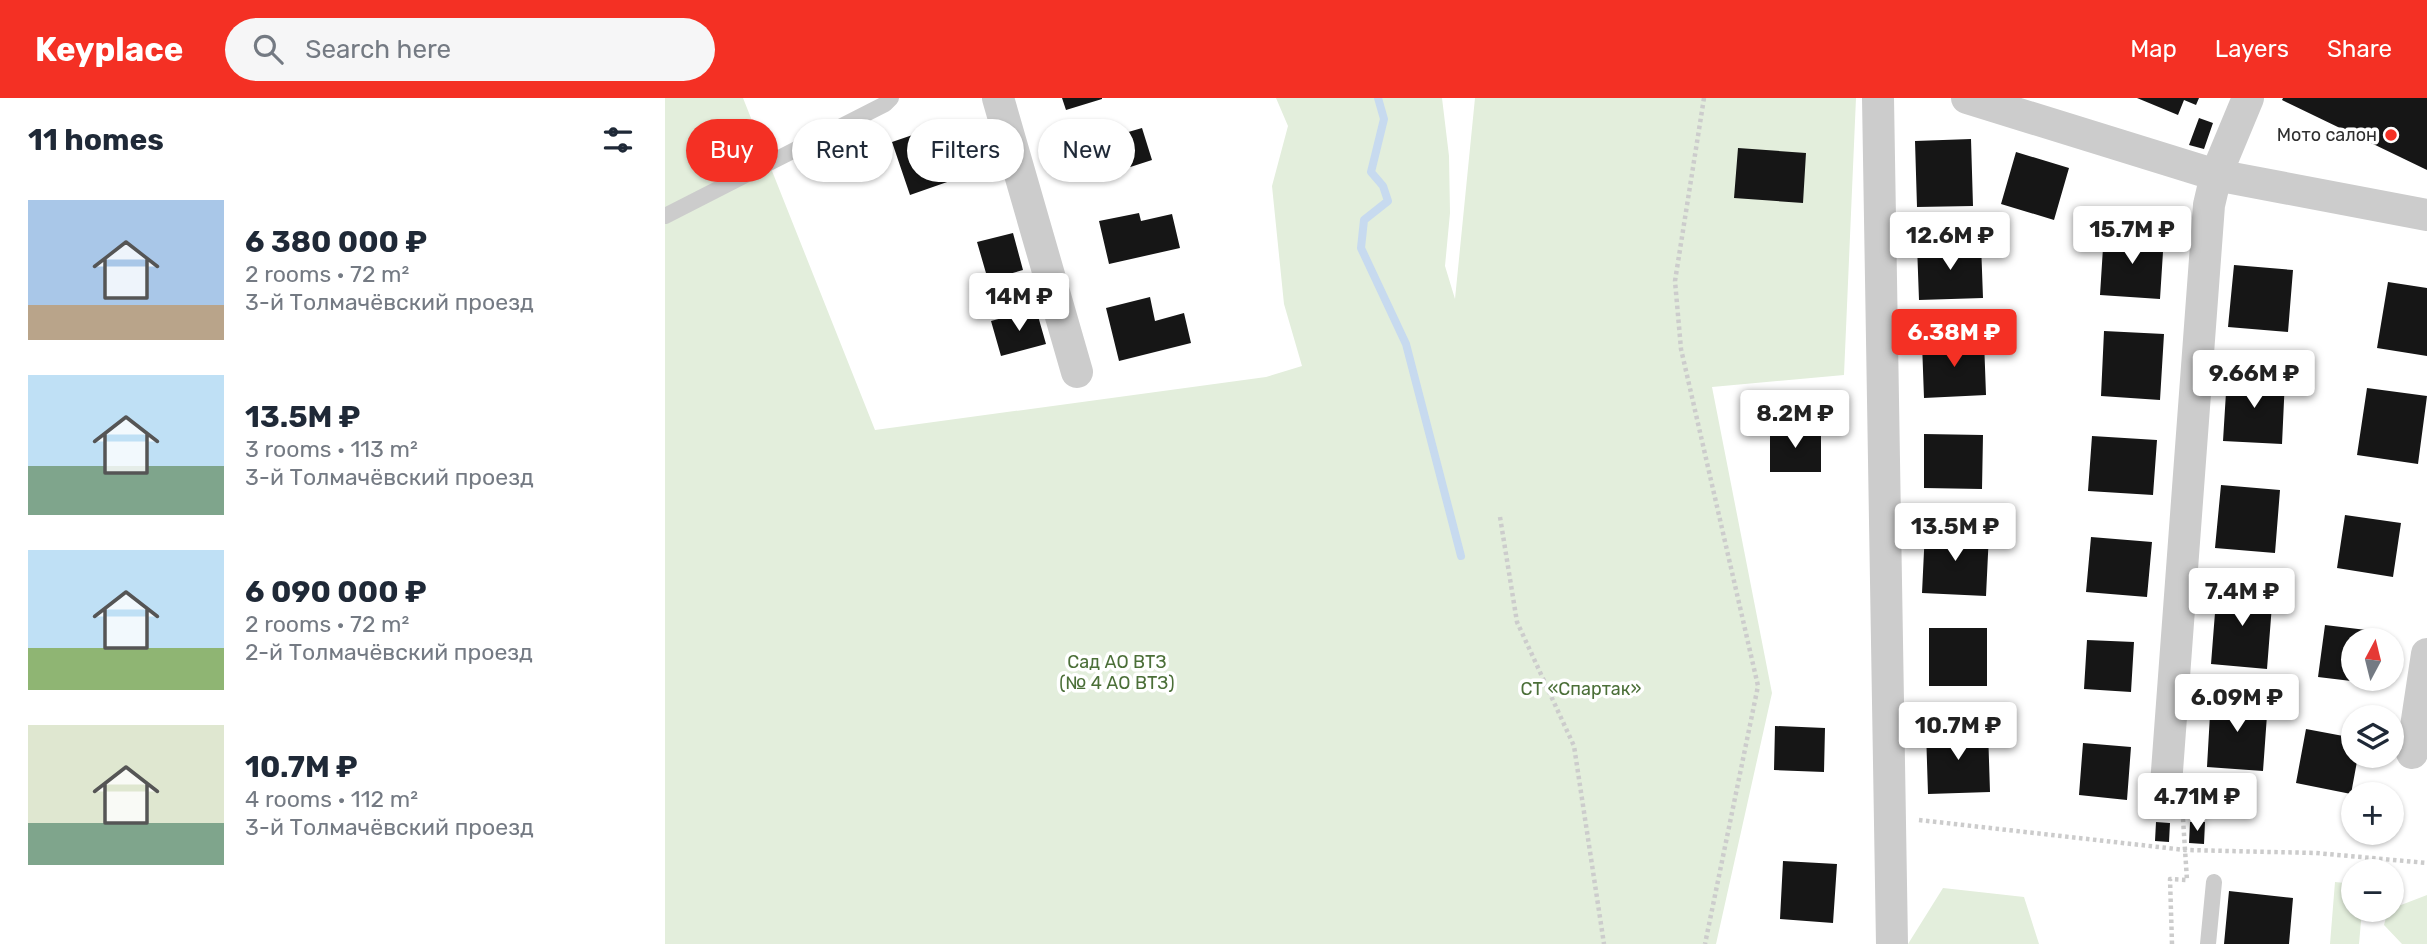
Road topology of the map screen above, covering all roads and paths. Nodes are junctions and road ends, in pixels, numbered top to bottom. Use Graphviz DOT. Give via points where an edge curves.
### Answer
graph roads {
  1 [pos="891,98"];
  2 [pos="998,98"];
  3 [pos="1704,98"];
  4 [pos="1878,98"];
  5 [pos="1967,98"];
  6 [pos="2248,98"];
  7 [pos="2216,175"];
  8 [pos="2427,215"];
  9 [pos="665,216"];
  10 [pos="1077,372"];
  11 [pos="1500,517"];
  12 [pos="2427,654"];
  13 [pos="2411,752"];
  14 [pos="2165,798"];
  15 [pos="1890,817"];
  16 [pos="2185,850"];
  17 [pos="2427,863"];
  18 [pos="2214,882"];
  19 [pos="1604,944"];
  20 [pos="1705,944"];
  21 [pos="1892,944"];
  22 [pos="2172,944"];
  23 [pos="2209,944"];
  1 -- 9 [label="lane"];
  2 -- 10 [label="street"];
  3 -- 20 [label="path" via="1675,281 1681,349 1758,686"];
  4 -- 15 [label="street"];
  5 -- 7 [label="street"];
  6 -- 7 [label="street"];
  7 -- 8 [label="street"];
  7 -- 14 [label="street" via="2209,205"];
  11 -- 19 [label="path" via="1517,621 1574,746"];
  12 -- 13 [label="street"];
  14 -- 16 [label="path" via="2183,808"];
  15 -- 16 [label="path"];
  15 -- 21 [label="street"];
  16 -- 17 [label="path" via="2316,853"];
  16 -- 22 [label="path" via="2187,880 2170,879"];
  18 -- 23 [label="lane"];
}
